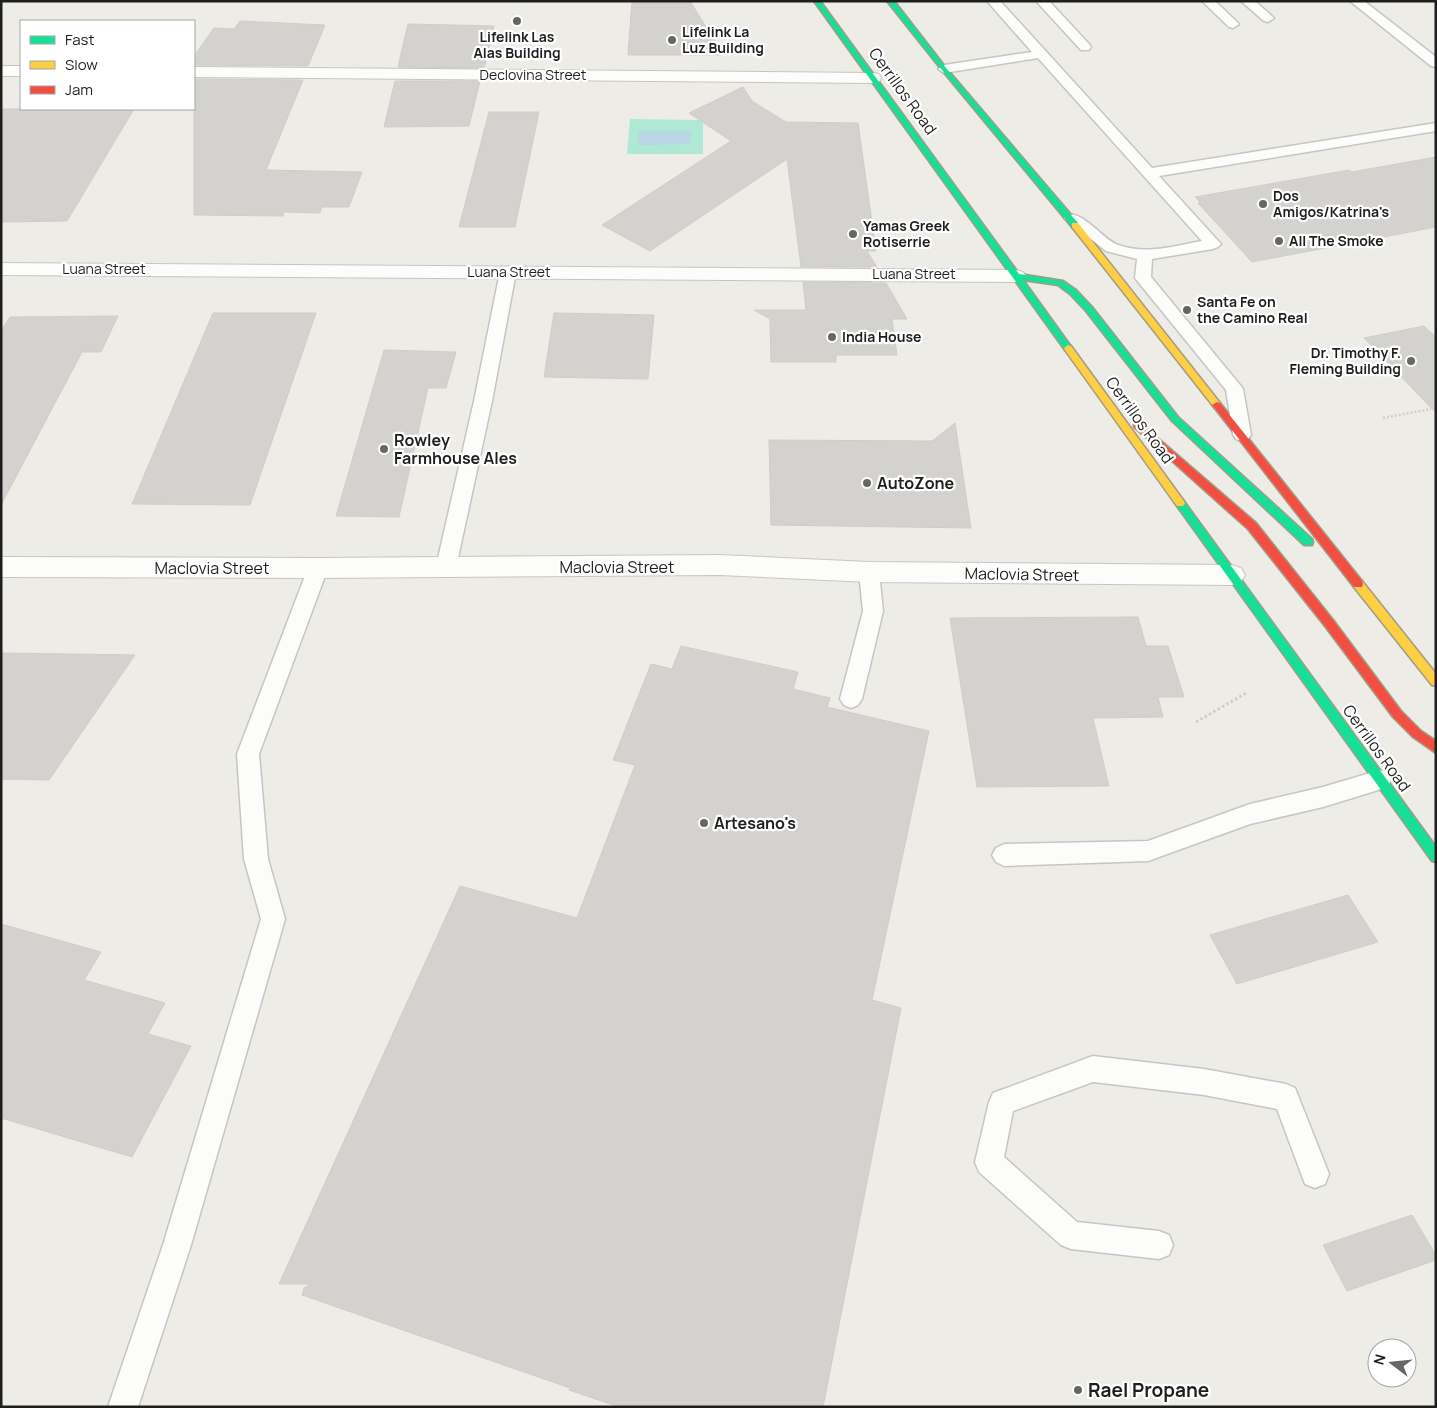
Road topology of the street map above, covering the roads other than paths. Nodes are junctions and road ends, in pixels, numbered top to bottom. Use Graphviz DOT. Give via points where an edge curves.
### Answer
graph roads {
  1 [pos="817,1"];
  2 [pos="890,1"];
  3 [pos="994,1"];
  4 [pos="1042,1"];
  5 [pos="1208,1"];
  6 [pos="1247,1"];
  7 [pos="1356,1"];
  8 [pos="1268,18"];
  9 [pos="1233,24"];
  10 [pos="1085,47"];
  11 [pos="1041,54"];
  12 [pos="1436,63"];
  13 [pos="944,69"];
  14 [pos="1,71"];
  15 [pos="20,71"];
  16 [pos="195,72"];
  17 [pos="873,78"];
  18 [pos="1436,127"];
  19 [pos="1149,173"];
  20 [pos="1069,217"];
  21 [pos="1145,256"];
  22 [pos="1,269"];
  23 [pos="508,272"];
  24 [pos="1016,276"];
  25 [pos="1100,392"];
  26 [pos="1242,435"];
  27 [pos="1,567"];
  28 [pos="318,568"];
  29 [pos="446,568"];
  30 [pos="869,572"];
  31 [pos="1232,575"];
  32 [pos="1366,596"];
  33 [pos="1436,682"];
  34 [pos="851,699"];
  35 [pos="1436,748"];
  36 [pos="1380,780"];
  37 [pos="1004,855"];
  38 [pos="1436,857"];
  39 [pos="1315,1174"];
  40 [pos="1159,1245"];
  41 [pos="123,1407"];
  1 -- 17 [label="main road, Cerrillos Road"];
  2 -- 13 [label="main road"];
  3 -- 11 [label="lane"];
  4 -- 10 [label="lane"];
  5 -- 9 [label="lane"];
  6 -- 8 [label="lane"];
  7 -- 12 [label="lane"];
  11 -- 13 [label="lane"];
  11 -- 19 [label="lane"];
  13 -- 20 [label="main road"];
  14 -- 15 [label="street"];
  16 -- 17 [label="street, Declovina Street"];
  17 -- 24 [label="main road, Cerrillos Road"];
  18 -- 19 [label="lane"];
  19 -- 21 [label="lane" via="1213,244"];
  20 -- 21 [label="lane" via="1111,248"];
  20 -- 26 [label="main road"];
  21 -- 26 [label="lane" via="1143,278 1234,389"];
  22 -- 23 [label="street, Luana Street"];
  23 -- 24 [label="street, Luana Street"];
  23 -- 29 [label="lane"];
  24 -- 25 [label="main road, Cerrillos Road"];
  24 -- 32 [label="main road" via="1060,283 1073,292 1175,419"];
  25 -- 31 [label="main road, Cerrillos Road"];
  25 -- 35 [label="main road" via="1252,526 1330,623 1397,714"];
  26 -- 32 [label="main road"];
  27 -- 28 [label="street, Maclovia Street"];
  28 -- 29 [label="street, Maclovia Street"];
  28 -- 41 [label="lane" via="248,754 256,860 273,919 177,1245"];
  29 -- 30 [label="street, Maclovia Street" via="719,565"];
  30 -- 31 [label="street, Maclovia Street"];
  30 -- 34 [label="lane" via="873,610"];
  31 -- 36 [label="main road, Cerrillos Road"];
  32 -- 33 [label="main road"];
  36 -- 37 [label="lane" via="1250,814 1148,851"];
  36 -- 38 [label="main road, Cerrillos Road"];
  39 -- 40 [label="lane" via="1286,1097 1204,1082 1093,1069 1002,1102 989,1162 1071,1235"];
}
